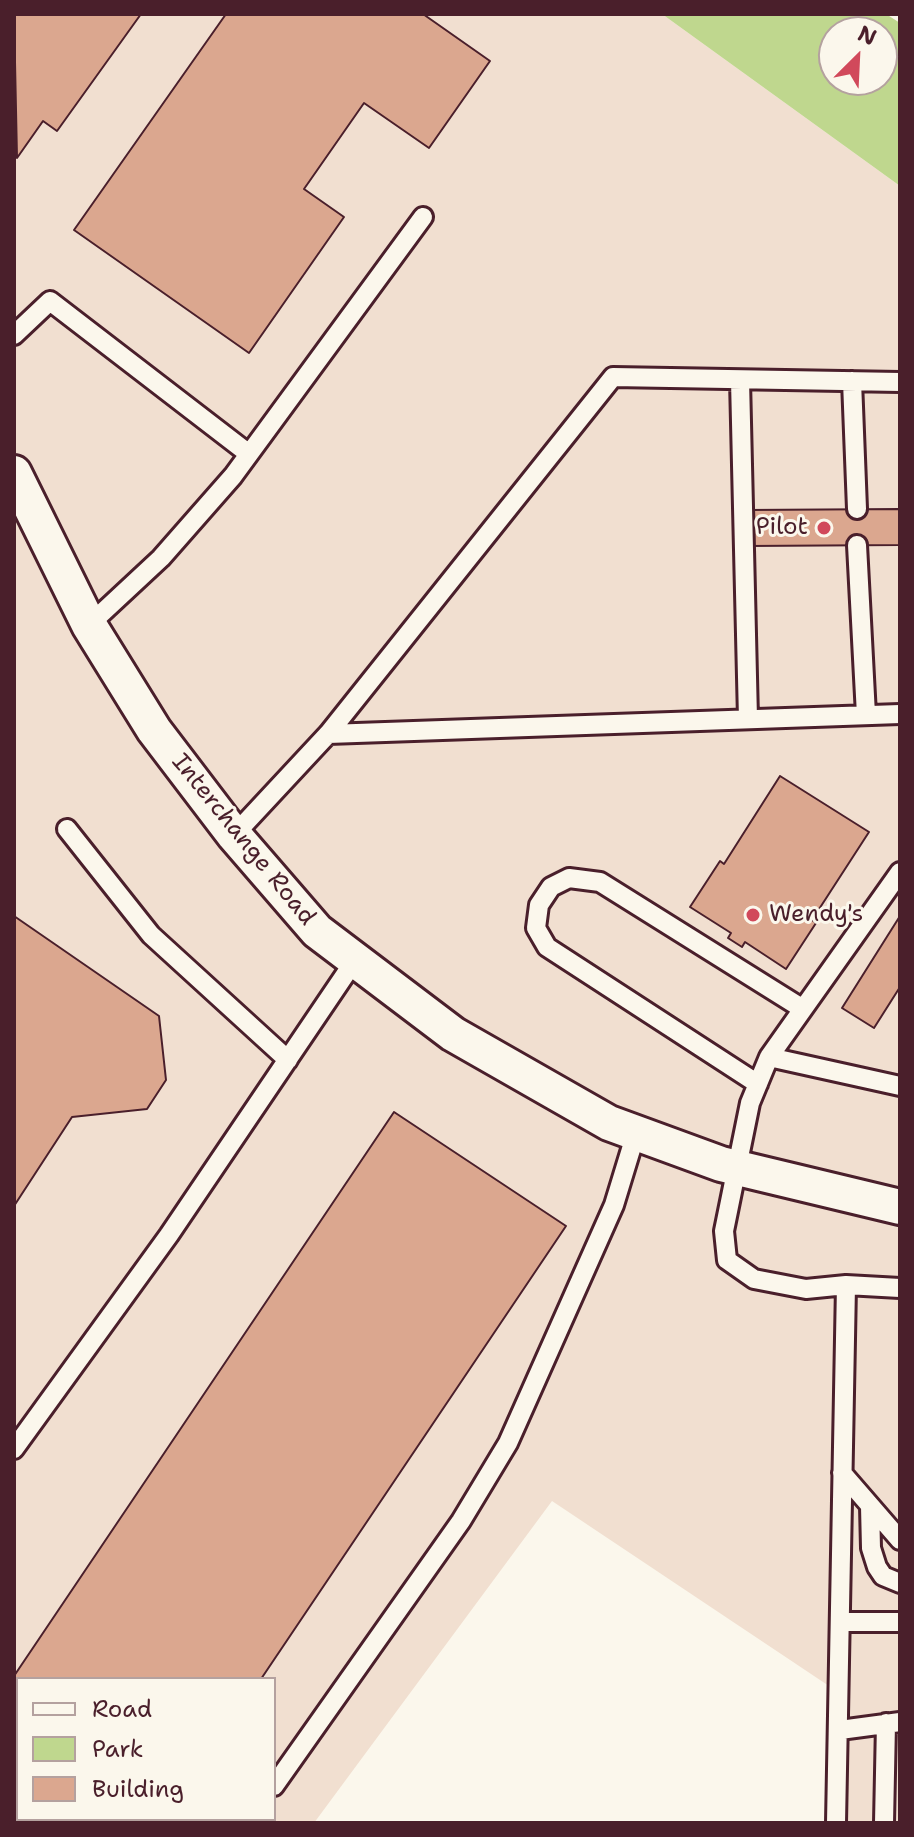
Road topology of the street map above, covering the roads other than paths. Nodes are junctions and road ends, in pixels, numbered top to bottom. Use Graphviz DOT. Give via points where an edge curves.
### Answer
graph roads {
  1 [pos="423,217"];
  2 [pos="14,335"];
  3 [pos="740,380"];
  4 [pos="852,381"];
  5 [pos="900,382"];
  6 [pos="249,454"];
  7 [pos="14,473"];
  8 [pos="857,509"];
  9 [pos="857,545"];
  10 [pos="89,625"];
  11 [pos="900,714"];
  12 [pos="866,715"];
  13 [pos="748,719"];
  14 [pos="328,734"];
  15 [pos="67,829"];
  16 [pos="234,835"];
  17 [pos="900,872"];
  18 [pos="355,960"];
  19 [pos="803,1009"];
  20 [pos="769,1057"];
  21 [pos="288,1060"];
  22 [pos="758,1084"];
  23 [pos="900,1086"];
  24 [pos="636,1133"];
  25 [pos="736,1168"];
  26 [pos="900,1207"];
  27 [pos="846,1285"];
  28 [pos="900,1288"];
  29 [pos="14,1449"];
  30 [pos="842,1473"];
  31 [pos="870,1506"];
  32 [pos="900,1540"];
  33 [pos="900,1583"];
  34 [pos="841,1622"];
  35 [pos="900,1622"];
  36 [pos="893,1723"];
  37 [pos="840,1730"];
  38 [pos="276,1783"];
  39 [pos="836,1823"];
  40 [pos="884,1823"];
  1 -- 6 [label="lane"];
  2 -- 6 [label="lane" via="50,301"];
  3 -- 4 [label="lane"];
  3 -- 13 [label="lane"];
  3 -- 14 [label="lane" via="613,377"];
  4 -- 5 [label="lane"];
  4 -- 8 [label="lane"];
  6 -- 10 [label="lane" via="161,558"];
  7 -- 10 [label="street, Interchange Road"];
  9 -- 12 [label="lane"];
  10 -- 16 [label="street, Interchange Road" via="154,730"];
  11 -- 12 [label="lane"];
  12 -- 13 [label="lane"];
  13 -- 14 [label="lane"];
  14 -- 16 [label="lane"];
  15 -- 21 [label="lane" via="151,935"];
  16 -- 18 [label="street, Interchange Road" via="317,931"];
  17 -- 19 [label="lane"];
  18 -- 21 [label="lane"];
  18 -- 24 [label="street, Interchange Road" via="453,1034 609,1123"];
  19 -- 20 [label="lane"];
  19 -- 22 [label="lane" via="600,882 569,878 551,887 539,905 536,928 547,947"];
  20 -- 22 [label="lane"];
  20 -- 23 [label="lane"];
  21 -- 29 [label="lane"];
  22 -- 25 [label="lane"];
  24 -- 25 [label="street, Interchange Road"];
  24 -- 38 [label="lane" via="614,1205 508,1443 461,1521"];
  25 -- 26 [label="street, Interchange Road"];
  25 -- 27 [label="lane" via="724,1231 727,1260 754,1279 806,1289"];
  27 -- 28 [label="lane"];
  27 -- 30 [label="lane"];
  30 -- 31 [label="lane"];
  30 -- 34 [label="lane"];
  31 -- 32 [label="lane"];
  31 -- 33 [label="lane" via="877,1567"];
  34 -- 35 [label="lane"];
  34 -- 37 [label="lane"];
  36 -- 37 [label="lane"];
  36 -- 40 [label="lane"];
  37 -- 39 [label="lane"];
}
